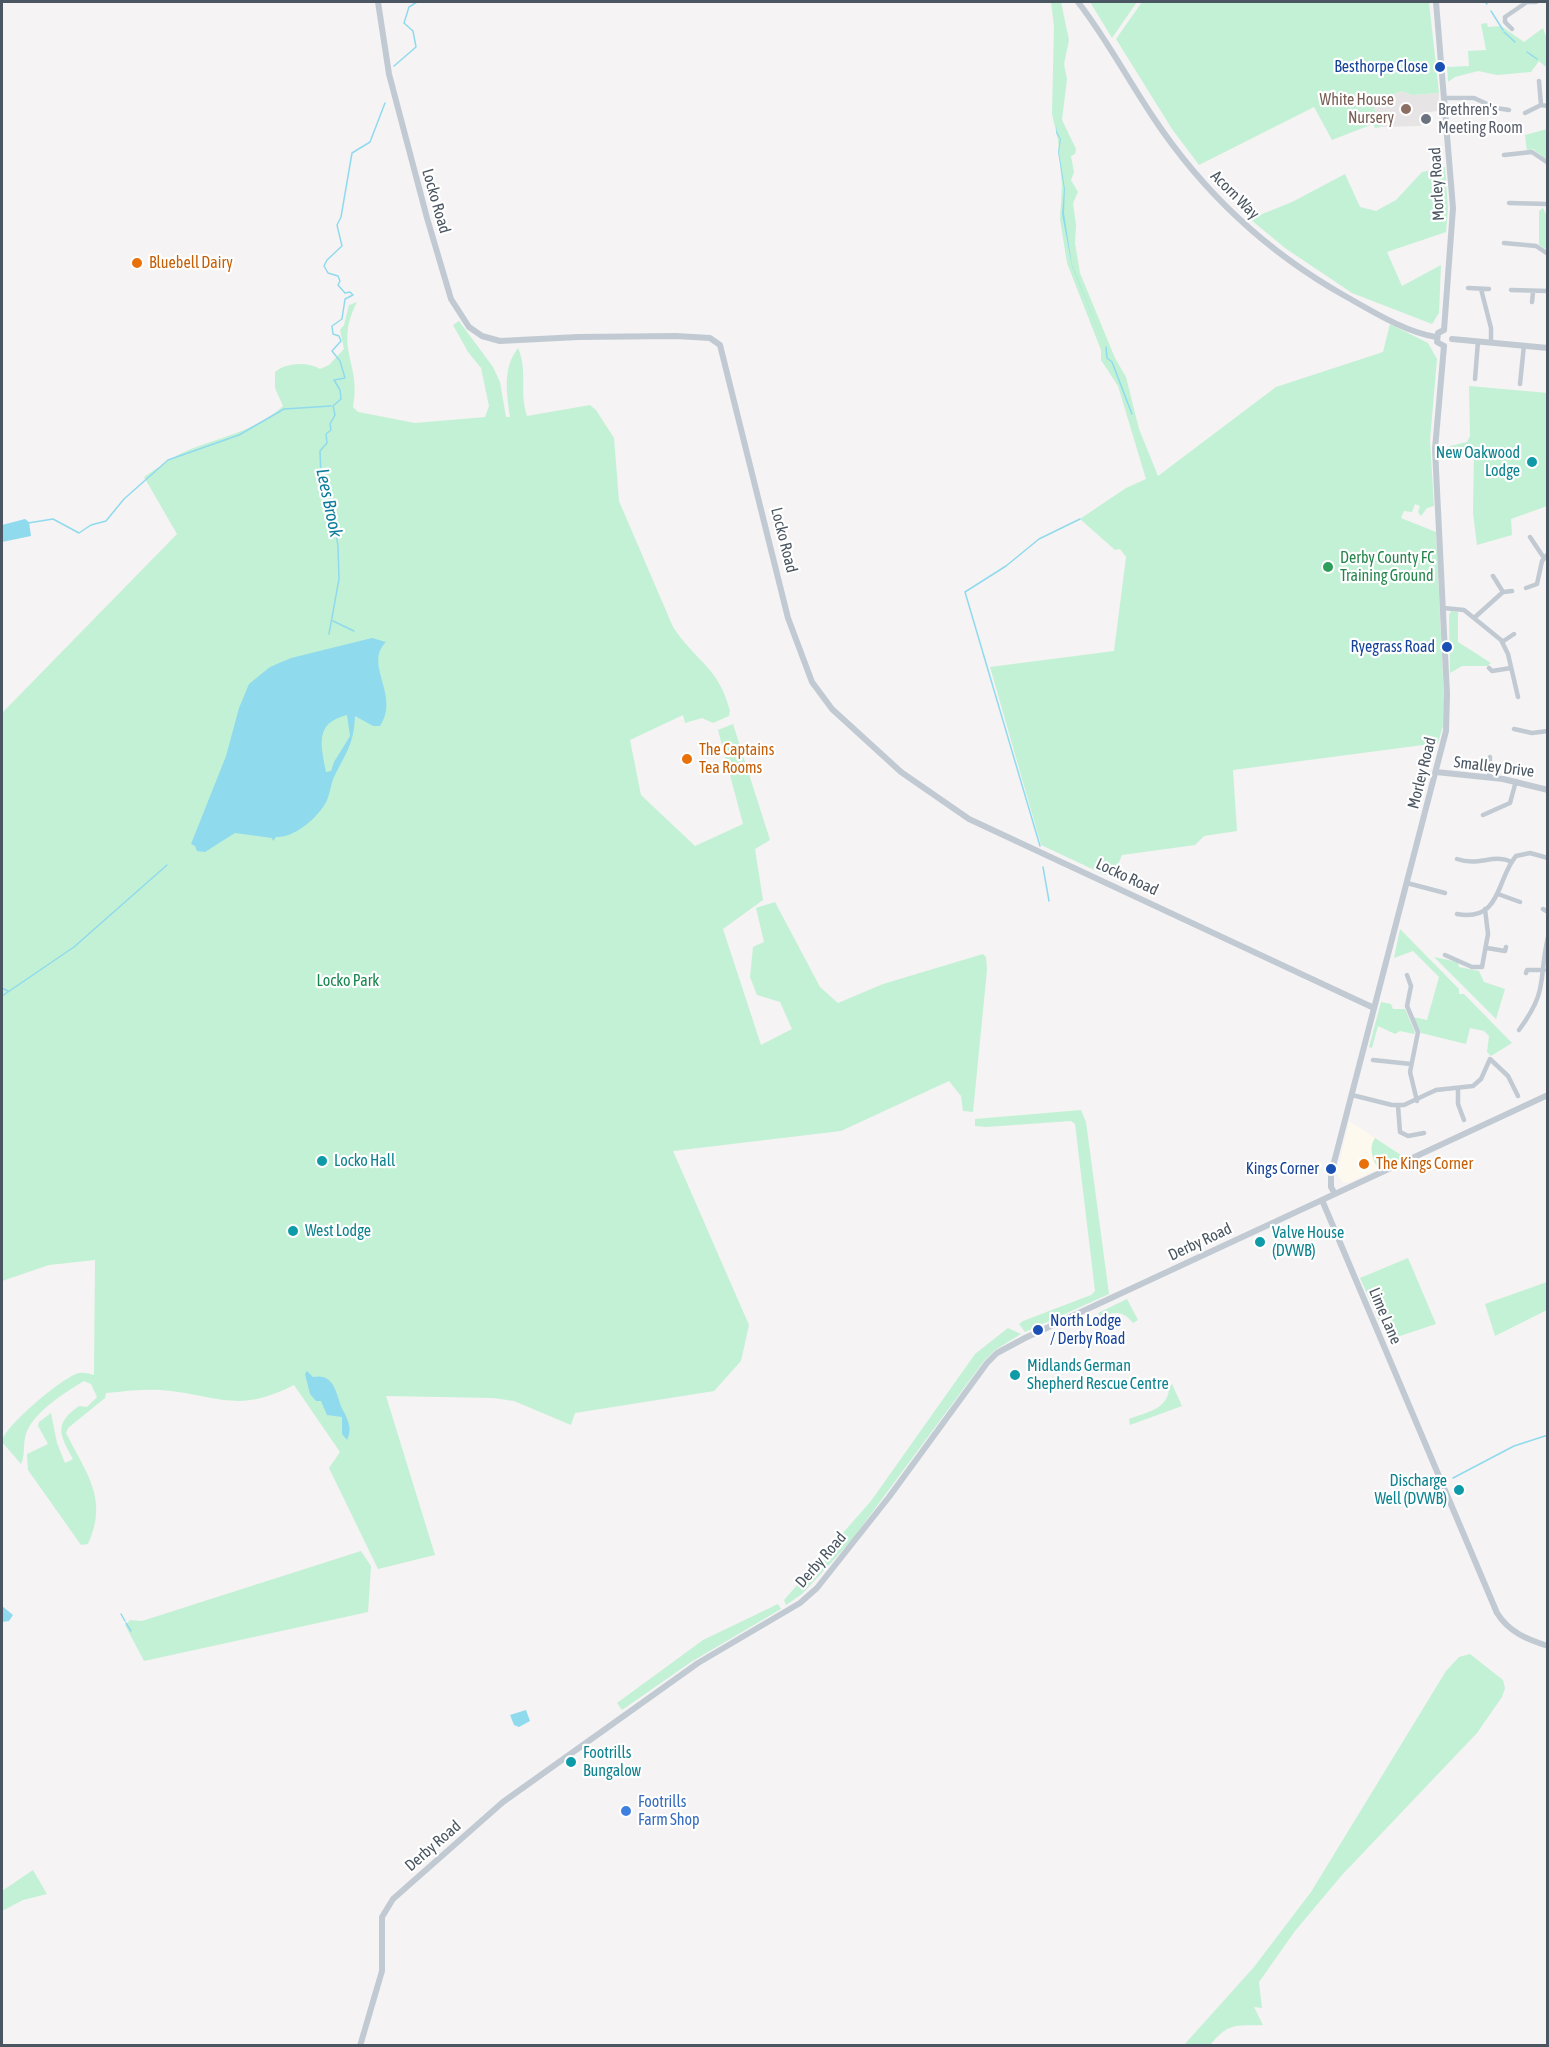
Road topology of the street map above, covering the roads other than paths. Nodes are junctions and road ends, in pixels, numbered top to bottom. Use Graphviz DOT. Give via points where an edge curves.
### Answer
graph roads {
  1 [pos="378,2"];
  2 [pos="1078,2"];
  3 [pos="1436,2"];
  4 [pos="1528,2"];
  5 [pos="1536,2"];
  6 [pos="1512,30"];
  7 [pos="1539,81"];
  8 [pos="1444,98"];
  9 [pos="1541,105"];
  10 [pos="1548,106"];
  11 [pos="1509,110"];
  12 [pos="1525,113"];
  13 [pos="1504,155"];
  14 [pos="1548,163"];
  15 [pos="1509,203"];
  16 [pos="1548,204"];
  17 [pos="1504,243"];
  18 [pos="1548,254"];
  19 [pos="1468,288"];
  20 [pos="1481,289"];
  21 [pos="1489,289"];
  22 [pos="1511,290"];
  23 [pos="1548,291"];
  24 [pos="1533,292"];
  25 [pos="1532,302"];
  26 [pos="1444,330"];
  27 [pos="1436,338"];
  28 [pos="1452,339"];
  29 [pos="1478,341"];
  30 [pos="1491,342"];
  31 [pos="1524,344"];
  32 [pos="1444,346"];
  33 [pos="1548,348"];
  34 [pos="1475,379"];
  35 [pos="1520,384"];
  36 [pos="1530,537"];
  37 [pos="1546,556"];
  38 [pos="1493,576"];
  39 [pos="1526,588"];
  40 [pos="1512,591"];
  41 [pos="1503,592"];
  42 [pos="1443,608"];
  43 [pos="1474,618"];
  44 [pos="1514,634"];
  45 [pos="1502,642"];
  46 [pos="1490,668"];
  47 [pos="1511,668"];
  48 [pos="1518,697"];
  49 [pos="1514,729"];
  50 [pos="1548,731"];
  51 [pos="1490,758"];
  52 [pos="1436,772"];
  53 [pos="1489,777"];
  54 [pos="1516,781"];
  55 [pos="1547,789"];
  56 [pos="1483,815"];
  57 [pos="1548,858"];
  58 [pos="1457,859"];
  59 [pos="1468,862"];
  60 [pos="1512,862"];
  61 [pos="1466,869"];
  62 [pos="1407,883"];
  63 [pos="1445,892"];
  64 [pos="1498,894"];
  65 [pos="1520,902"];
  66 [pos="1485,909"];
  67 [pos="1457,914"];
  68 [pos="1548,937"];
  69 [pos="1506,947"];
  70 [pos="1487,948"];
  71 [pos="1546,951"];
  72 [pos="1445,955"];
  73 [pos="1544,970"];
  74 [pos="1526,973"];
  75 [pos="1407,975"];
  76 [pos="1540,994"];
  77 [pos="1548,997"];
  78 [pos="1374,1008"];
  79 [pos="1519,1030"];
  80 [pos="1373,1060"];
  81 [pos="1411,1064"];
  82 [pos="1458,1089"];
  83 [pos="1352,1095"];
  84 [pos="1548,1095"];
  85 [pos="1518,1096"];
  86 [pos="1417,1101"];
  87 [pos="1398,1106"];
  88 [pos="1467,1110"];
  89 [pos="1461,1112"];
  90 [pos="1464,1120"];
  91 [pos="1424,1133"];
  92 [pos="1417,1136"];
  93 [pos="1418,1142"];
  94 [pos="1335,1194"];
  95 [pos="1322,1200"];
  96 [pos="1548,1646"];
  97 [pos="360,2046"];
  1 -- 78 [label="street, Locko Road" via="389,74 414,174 447,287 466,323 482,336 500,341 676,336 710,338 720,345 788,618 812,682 832,709 901,772 969,819"];
  2 -- 27 [label="street, Acorn Way" via="1168,138 1198,177 1237,217 1286,259 1324,284 1391,320"];
  3 -- 8 [label="street, Morley Road"];
  4 -- 5 [label="street"];
  4 -- 6 [label="street" via="1505,17"];
  7 -- 9 [label="street"];
  8 -- 11 [label="street" via="1474,98 1501,112"];
  8 -- 26 [label="street, Morley Road" via="1453,207"];
  9 -- 10 [label="street"];
  9 -- 12 [label="street"];
  13 -- 14 [label="street" via="1532,152"];
  15 -- 16 [label="street"];
  17 -- 18 [label="street" via="1536,246"];
  19 -- 20 [label="street"];
  20 -- 21 [label="street"];
  20 -- 30 [label="street"];
  22 -- 24 [label="street"];
  23 -- 24 [label="street"];
  24 -- 25 [label="street"];
  26 -- 27 [label="street"];
  26 -- 28 [label="street"];
  27 -- 32 [label="street"];
  28 -- 29 [label="street"];
  28 -- 32 [label="street"];
  29 -- 30 [label="street"];
  29 -- 34 [label="street"];
  30 -- 31 [label="street"];
  31 -- 33 [label="street"];
  31 -- 35 [label="street"];
  32 -- 42 [label="street, Morley Road" via="1435,449"];
  36 -- 37 [label="street"];
  37 -- 39 [label="street" via="1537,584"];
  38 -- 41 [label="street"];
  40 -- 41 [label="street"];
  41 -- 43 [label="street"];
  42 -- 43 [label="street" via="1461,608"];
  42 -- 52 [label="street, Morley Road" via="1447,719"];
  43 -- 45 [label="street"];
  44 -- 45 [label="street"];
  45 -- 47 [label="street"];
  46 -- 47 [label="street"];
  47 -- 48 [label="street"];
  49 -- 50 [label="street"];
  51 -- 53 [label="street"];
  52 -- 53 [label="street, Smalley Drive"];
  52 -- 62 [label="street, Morley Road"];
  53 -- 54 [label="street, Smalley Drive"];
  54 -- 55 [label="street, Smalley Drive"];
  54 -- 56 [label="street" via="1510,803"];
  57 -- 60 [label="street" via="1525,853"];
  58 -- 59 [label="street"];
  59 -- 60 [label="street" via="1498,857"];
  59 -- 61 [label="street"];
  60 -- 64 [label="street"];
  62 -- 63 [label="street"];
  62 -- 78 [label="street, Morley Road"];
  64 -- 65 [label="street"];
  64 -- 66 [label="street"];
  66 -- 67 [label="street"];
  66 -- 70 [label="street"];
  68 -- 71 [label="street"];
  69 -- 70 [label="street" via="1504,951"];
  70 -- 72 [label="street" via="1478,969"];
  71 -- 73 [label="street"];
  73 -- 74 [label="street"];
  73 -- 76 [label="street"];
  75 -- 81 [label="street" via="1413,983 1407,1006 1418,1036"];
  76 -- 77 [label="street"];
  76 -- 79 [label="street"];
  78 -- 83 [label="street, Morley Road"];
  80 -- 81 [label="street"];
  81 -- 86 [label="street" via="1410,1080"];
  82 -- 85 [label="street" via="1478,1082 1490,1059 1517,1086"];
  82 -- 86 [label="street" via="1436,1090"];
  82 -- 89 [label="street"];
  83 -- 87 [label="street"];
  83 -- 94 [label="street, Morley Road" via="1331,1174"];
  84 -- 94 [label="street"];
  86 -- 87 [label="street"];
  87 -- 92 [label="street" via="1400,1132"];
  88 -- 89 [label="street"];
  89 -- 90 [label="street"];
  91 -- 92 [label="street"];
  92 -- 93 [label="street"];
  94 -- 95 [label="street"];
  95 -- 96 [label="street, Lime Lane" via="1497,1613 1518,1635"];
  95 -- 97 [label="street, Derby Road" via="997,1353 817,1588 800,1603 698,1663 503,1802 393,1899 382,1917 382,1971"];
}
